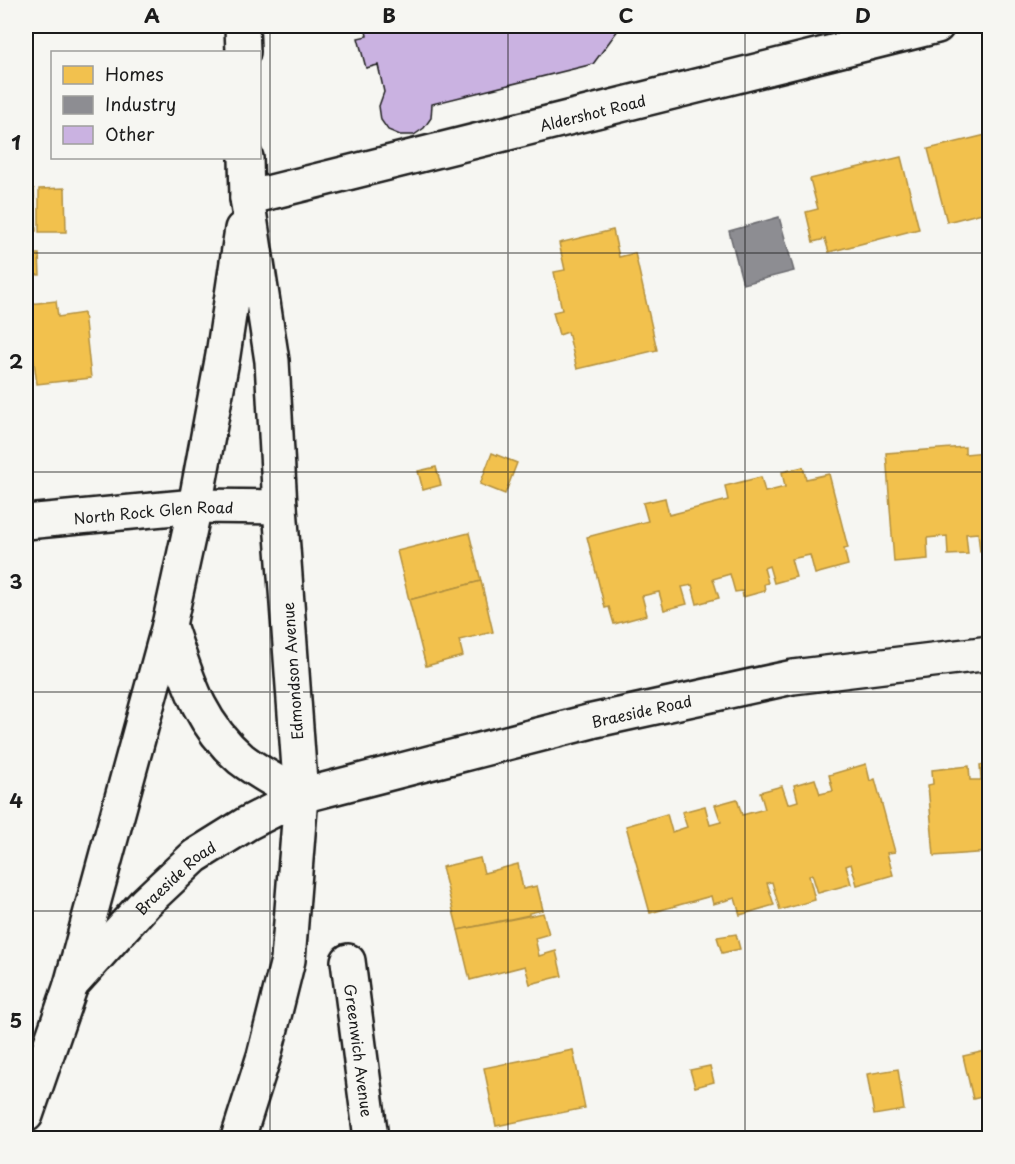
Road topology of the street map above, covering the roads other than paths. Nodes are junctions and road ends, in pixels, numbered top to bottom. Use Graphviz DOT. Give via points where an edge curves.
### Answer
graph roads {
  1 [pos="242,26"];
  2 [pos="937,26"];
  3 [pos="243,51"];
  4 [pos="246,159"];
  5 [pos="247,198"];
  6 [pos="195,506"];
  7 [pos="280,507"];
  8 [pos="26,522"];
  9 [pos="169,625"];
  10 [pos="990,653"];
  11 [pos="301,796"];
  12 [pos="348,961"];
  13 [pos="71,985"];
  14 [pos="26,1115"];
  15 [pos="238,1138"];
  16 [pos="371,1138"];
  1 -- 3 [label="street"];
  2 -- 5 [label="street, Aldershot Road"];
  4 -- 5 [label="street, Edmondson Avenue"];
  5 -- 6 [label="street, Edmondson Avenue"];
  5 -- 7 [label="street, Edmondson Avenue" via="272,361"];
  6 -- 7 [label="street, North Rock Glen Road"];
  6 -- 8 [label="street, North Rock Glen Road"];
  6 -- 9 [label="street, Edmondson Avenue"];
  7 -- 11 [label="street, Edmondson Avenue"];
  9 -- 11 [label="street" via="194,698 214,731 243,760"];
  9 -- 13 [label="street, Edmondson Avenue"];
  10 -- 11 [label="street, Braeside Road" via="793,677 592,721"];
  11 -- 13 [label="street, Braeside Road" via="195,856 145,903"];
  11 -- 15 [label="street, Edmondson Avenue" via="288,960"];
  12 -- 16 [label="street, Greenwich Avenue"];
  13 -- 14 [label="street, Edmondson Avenue"];
}
